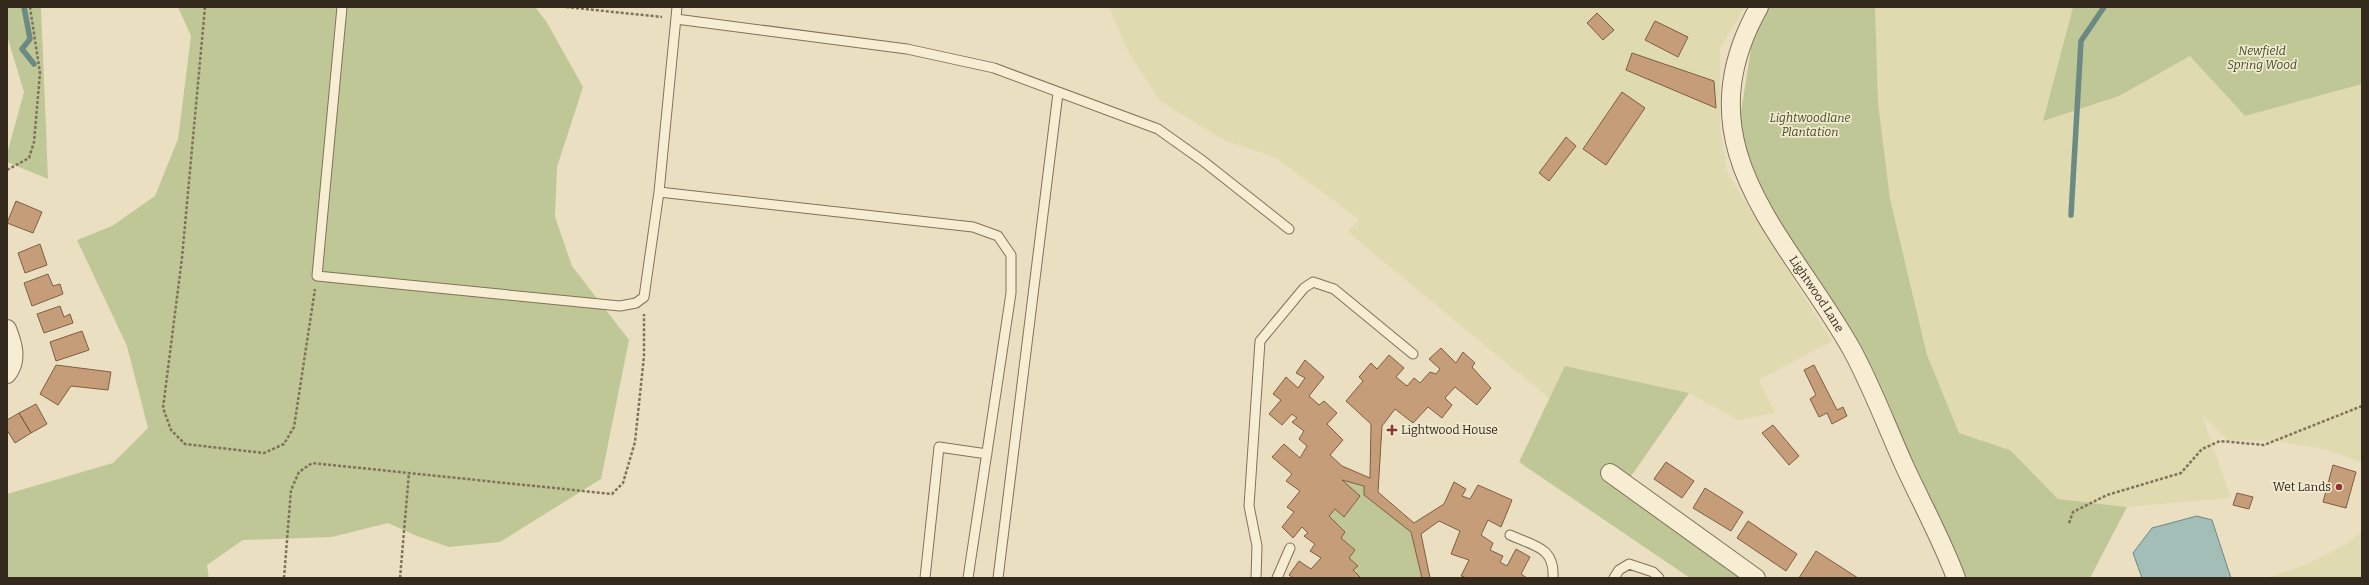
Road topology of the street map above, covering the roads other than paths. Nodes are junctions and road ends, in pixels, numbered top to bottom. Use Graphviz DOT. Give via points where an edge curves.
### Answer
graph roads {
  1 [pos="342,7"];
  2 [pos="677,7"];
  3 [pos="1758,7"];
  4 [pos="676,19"];
  5 [pos="1058,93"];
  6 [pos="660,192"];
  7 [pos="1289,230"];
  8 [pos="7,329"];
  9 [pos="1413,354"];
  10 [pos="7,374"];
  11 [pos="987,454"];
  12 [pos="1610,473"];
  13 [pos="1510,535"];
  14 [pos="1290,548"];
  15 [pos="925,578"];
  16 [pos="968,578"];
  17 [pos="998,578"];
  18 [pos="1256,578"];
  19 [pos="1276,578"];
  20 [pos="1553,578"];
  21 [pos="1614,578"];
  22 [pos="1659,578"];
  23 [pos="1756,578"];
  24 [pos="1956,578"];
  1 -- 6 [label="lane" via="317,276 620,306 636,303 644,297"];
  2 -- 4 [label="lane"];
  3 -- 24 [label="street, Lightwood Lane" via="1748,27 1731,76 1730,114 1738,159 1772,228 1852,350"];
  4 -- 5 [label="lane" via="907,49 994,68"];
  4 -- 6 [label="lane"];
  5 -- 7 [label="lane" via="1158,129 1203,161"];
  5 -- 17 [label="lane"];
  6 -- 11 [label="lane" via="973,227 998,236 1011,255 1011,293"];
  8 -- 10 [label="street" via="13,344 14,360"];
  9 -- 18 [label="lane" via="1334,289 1313,282 1304,288 1260,341 1249,506 1257,546"];
  11 -- 15 [label="lane" via="939,447"];
  11 -- 16 [label="lane"];
  12 -- 23 [label="street"];
  13 -- 20 [label="lane" via="1546,552 1554,563"];
  14 -- 19 [label="lane"];
  21 -- 22 [label="lane" via="1619,570 1629,564 1653,572"];
}
